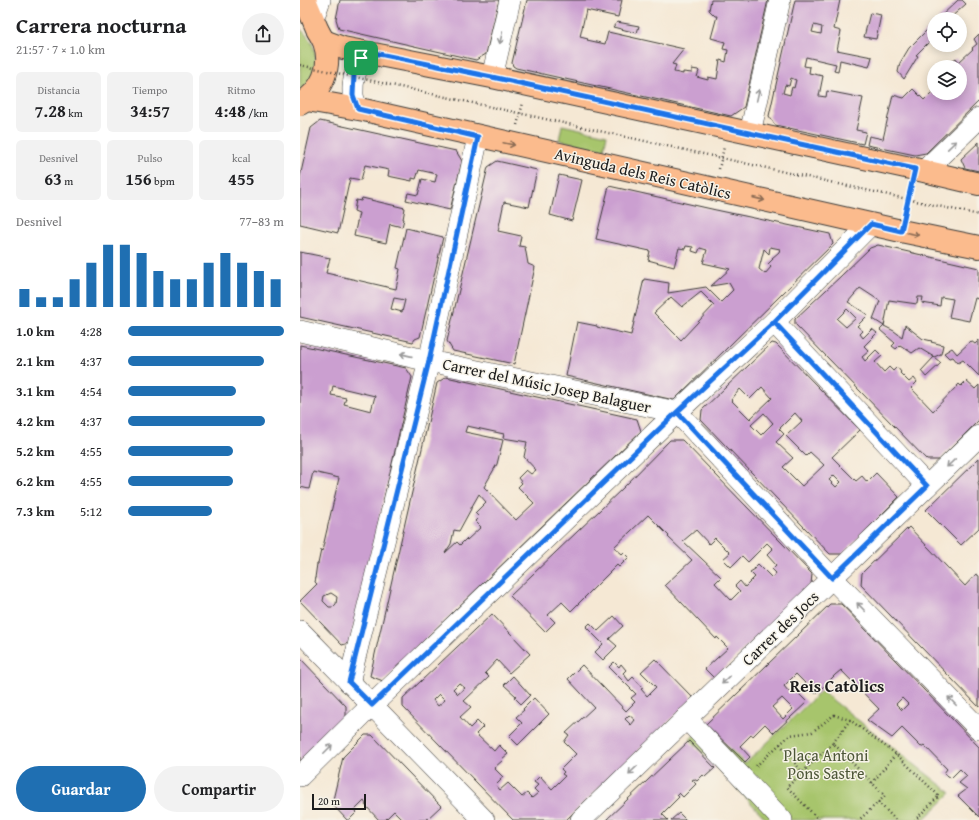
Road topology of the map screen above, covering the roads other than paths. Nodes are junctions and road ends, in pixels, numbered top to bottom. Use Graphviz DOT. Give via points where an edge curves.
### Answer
graph roads {
  1 [pos="510,0"];
  2 [pos="780,0"];
  3 [pos="313,18"];
  4 [pos="366,52"];
  5 [pos="492,77"];
  6 [pos="304,102"];
  7 [pos="358,109"];
  8 [pos="979,118"];
  9 [pos="750,133"];
  10 [pos="478,137"];
  11 [pos="920,170"];
  12 [pos="979,184"];
  13 [pos="871,224"];
  14 [pos="979,247"];
  15 [pos="774,322"];
  16 [pos="300,331"];
  17 [pos="429,361"];
  18 [pos="677,412"];
  19 [pos="979,436"];
  20 [pos="927,486"];
  21 [pos="832,578"];
  22 [pos="300,631"];
  23 [pos="349,682"];
  24 [pos="372,705"];
  25 [pos="686,718"];
  26 [pos="979,729"];
  27 [pos="300,776"];
  28 [pos="484,820"];
  29 [pos="581,820"];
  30 [pos="782,820"];
  1 -- 5 [label="street, one-way"];
  9 -- 2 [label="street, one-way"];
  3 -- 4 [label="main road" via="343,48"];
  3 -- 6 [label="main road" via="327,54 327,67 322,82"];
  4 -- 5 [label="main road"];
  4 -- 7 [label="street" via="354,74 353,95"];
  5 -- 9 [label="main road"];
  6 -- 7 [label="main road, Avinguda dels Reis Catòlics"];
  7 -- 10 [label="main road, Avinguda dels Reis Catòlics"];
  11 -- 8 [label="street, one-way"];
  9 -- 11 [label="main road"];
  10 -- 13 [label="main road, Avinguda dels Reis Catòlics, one-way"];
  10 -- 17 [label="street"];
  11 -- 12 [label="main road"];
  13 -- 14 [label="main road, Avinguda dels Reis Catòlics, one-way"];
  13 -- 15 [label="street"];
  15 -- 18 [label="street"];
  15 -- 20 [label="street"];
  17 -- 16 [label="street, Carrer del Músic Josep Balaguer, one-way"];
  17 -- 18 [label="street, Carrer del Músic Josep Balaguer"];
  17 -- 23 [label="street"];
  18 -- 21 [label="street"];
  18 -- 24 [label="street"];
  19 -- 20 [label="street, Carrer des Jocs, one-way"];
  20 -- 21 [label="street, Carrer des Jocs"];
  21 -- 25 [label="street, Carrer des Jocs, one-way"];
  26 -- 21 [label="street, one-way"];
  22 -- 23 [label="street"];
  23 -- 24 [label="street"];
  27 -- 24 [label="street, one-way"];
  24 -- 28 [label="street"];
  25 -- 29 [label="street, Carrer des Jocs, one-way"];
  25 -- 30 [label="street"];
}
